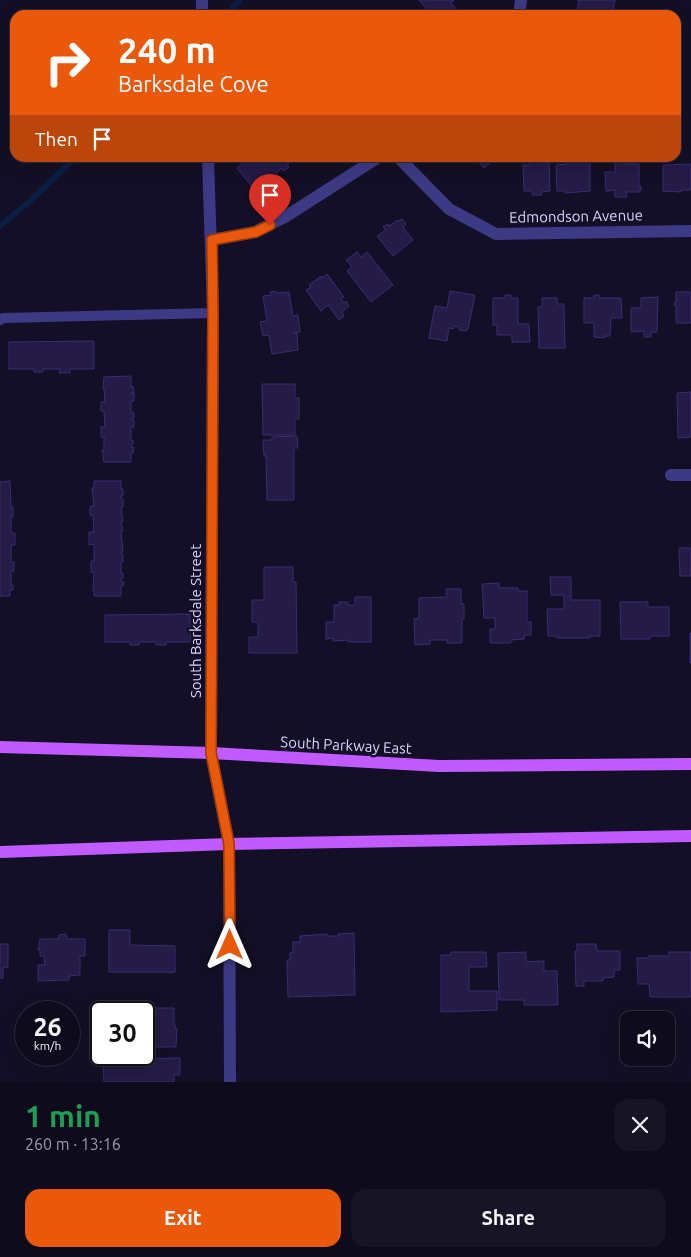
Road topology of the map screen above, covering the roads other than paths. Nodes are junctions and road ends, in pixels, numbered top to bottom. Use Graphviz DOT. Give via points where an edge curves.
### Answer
graph roads {
  1 [pos="208,162"];
  2 [pos="371,162"];
  3 [pos="403,162"];
  4 [pos="691,231"];
  5 [pos="212,240"];
  6 [pos="213,313"];
  7 [pos="0,320"];
  8 [pos="671,475"];
  9 [pos="691,475"];
  10 [pos="0,747"];
  11 [pos="211,753"];
  12 [pos="691,764"];
  13 [pos="691,836"];
  14 [pos="229,844"];
  15 [pos="0,852"];
  16 [pos="230,1082"];
  1 -- 5 [label="street, South Barksdale Street"];
  2 -- 5 [label="street" via="285,218 256,232"];
  3 -- 4 [label="street, Edmondson Avenue" via="449,208 496,234"];
  5 -- 6 [label="street, South Barksdale Street"];
  6 -- 7 [label="lane"];
  6 -- 11 [label="street, South Barksdale Street"];
  8 -- 9 [label="street"];
  10 -- 11 [label="main road, South Parkway East"];
  11 -- 12 [label="main road, South Parkway East" via="439,766"];
  11 -- 14 [label="street, South Barksdale Street"];
  13 -- 14 [label="main road"];
  14 -- 15 [label="main road"];
  14 -- 16 [label="street, South Barksdale Street"];
}
